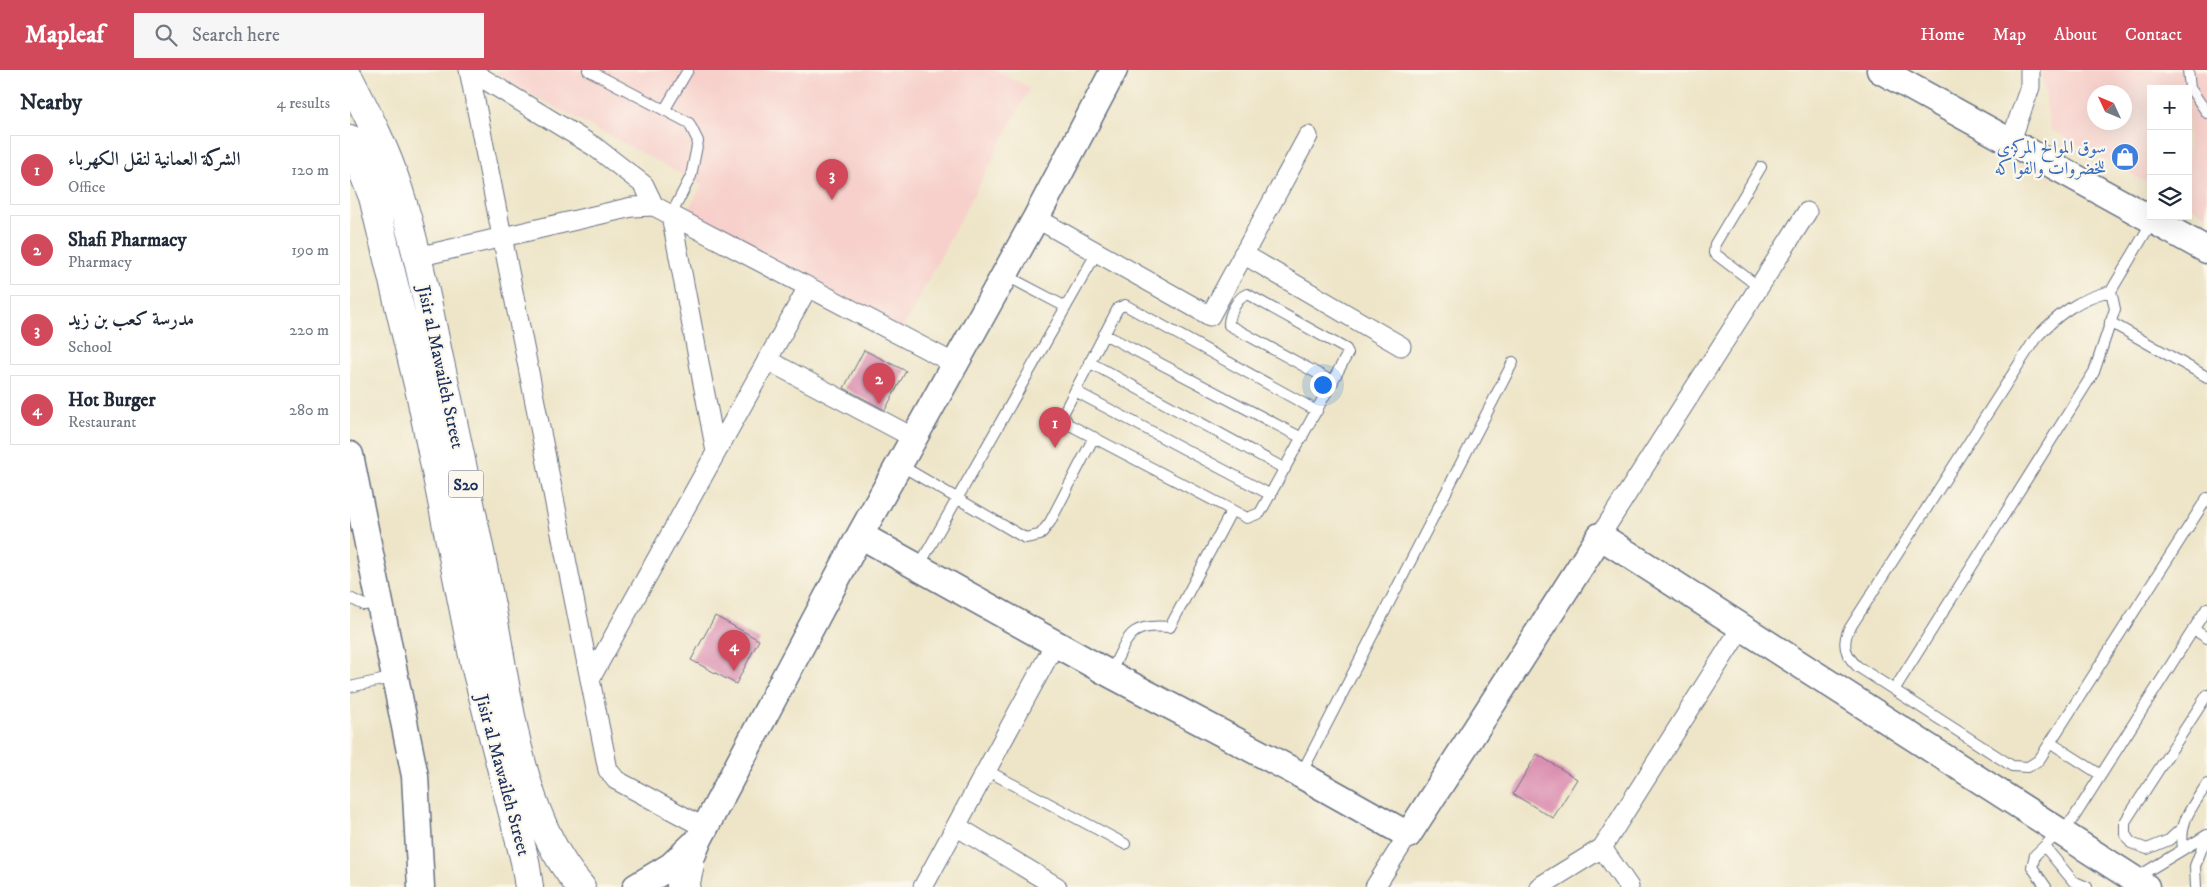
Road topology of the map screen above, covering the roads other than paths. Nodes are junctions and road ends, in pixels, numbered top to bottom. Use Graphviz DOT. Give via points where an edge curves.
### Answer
graph roads {
  1 [pos="469,70"];
  2 [pos="588,70"];
  3 [pos="688,70"];
  4 [pos="1114,70"];
  5 [pos="2030,70"];
  6 [pos="2188,70"];
  7 [pos="1894,73"];
  8 [pos="350,80"];
  9 [pos="666,109"];
  10 [pos="2207,112"];
  11 [pos="1308,136"];
  12 [pos="350,140"];
  13 [pos="2010,142"];
  14 [pos="1761,167"];
  15 [pos="654,206"];
  16 [pos="1807,212"];
  17 [pos="671,215"];
  18 [pos="2147,217"];
  19 [pos="1036,218"];
  20 [pos="2153,220"];
  21 [pos="503,237"];
  22 [pos="2207,250"];
  23 [pos="1096,252"];
  24 [pos="1243,254"];
  25 [pos="417,258"];
  26 [pos="1004,274"];
  27 [pos="808,287"];
  28 [pos="1759,287"];
  29 [pos="2111,291"];
  30 [pos="1066,307"];
  31 [pos="2110,322"];
  32 [pos="1104,334"];
  33 [pos="1401,346"];
  34 [pos="767,360"];
  35 [pos="1090,362"];
  36 [pos="1513,362"];
  37 [pos="955,364"];
  38 [pos="2207,377"];
  39 [pos="1333,382"];
  40 [pos="1075,391"];
  41 [pos="1317,411"];
  42 [pos="1094,437"];
  43 [pos="914,438"];
  44 [pos="1302,438"];
  45 [pos="716,452"];
  46 [pos="350,455"];
  47 [pos="899,464"];
  48 [pos="1285,469"];
  49 [pos="1271,495"];
  50 [pos="958,498"];
  51 [pos="2207,498"];
  52 [pos="1232,510"];
  53 [pos="359,527"];
  54 [pos="860,535"];
  55 [pos="1600,536"];
  56 [pos="918,567"];
  57 [pos="350,598"];
  58 [pos="380,603"];
  59 [pos="2207,608"];
  60 [pos="1742,628"];
  61 [pos="2193,629"];
  62 [pos="2207,638"];
  63 [pos="1056,642"];
  64 [pos="1110,674"];
  65 [pos="395,678"];
  66 [pos="590,679"];
  67 [pos="350,687"];
  68 [pos="1894,690"];
  69 [pos="2207,694"];
  70 [pos="2051,743"];
  71 [pos="986,770"];
  72 [pos="1301,774"];
  73 [pos="2101,776"];
  74 [pos="2207,784"];
  75 [pos="956,826"];
  76 [pos="2182,828"];
  77 [pos="702,833"];
  78 [pos="1408,835"];
  79 [pos="2207,835"];
  80 [pos="2052,839"];
  81 [pos="1125,844"];
  82 [pos="1602,848"];
  83 [pos="2183,849"];
  84 [pos="684,880"];
  85 [pos="2140,883"];
  86 [pos="2084,886"];
  87 [pos="421,887"];
  88 [pos="529,887"];
  89 [pos="581,887"];
  90 [pos="636,887"];
  91 [pos="923,887"];
  92 [pos="1057,887"];
  93 [pos="1375,887"];
  94 [pos="1539,887"];
  95 [pos="1629,887"];
  96 [pos="2046,887"];
  97 [pos="2196,887"];
  1 -- 15 [label="street" via="595,147 644,185"];
  1 -- 21 [label="street"];
  2 -- 9 [label="lane"];
  3 -- 9 [label="lane"];
  4 -- 19 [label="street"];
  5 -- 13 [label="street" via="2030,87"];
  6 -- 10 [label="lane" via="2190,88"];
  7 -- 13 [label="street"];
  8 -- 25 [label="main road, Jisir al Mawaileh Street / S20" via="373,124 398,188"];
  9 -- 17 [label="lane" via="689,123 698,141 691,176"];
  11 -- 24 [label="street"];
  12 -- 88 [label="main road, Jisir al Mawaileh Street / S20" via="378,216 421,397 474,661"];
  13 -- 18 [label="street"];
  14 -- 28 [label="lane" via="1715,244 1714,253"];
  15 -- 17 [label="street"];
  15 -- 21 [label="street" via="632,207"];
  16 -- 28 [label="street"];
  17 -- 27 [label="street"];
  17 -- 45 [label="street"];
  19 -- 23 [label="street"];
  19 -- 26 [label="street"];
  20 -- 22 [label="street"];
  20 -- 29 [label="lane"];
  21 -- 25 [label="street"];
  21 -- 66 [label="street"];
  23 -- 24 [label="street" via="1210,316"];
  23 -- 30 [label="lane"];
  24 -- 33 [label="street"];
  25 -- 89 [label="main road, Jisir al Mawaileh Street / S20" via="533,802 550,842"];
  26 -- 30 [label="lane"];
  26 -- 37 [label="street"];
  27 -- 34 [label="street"];
  27 -- 37 [label="street"];
  28 -- 55 [label="street"];
  29 -- 31 [label="lane" via="2115,309"];
  29 -- 68 [label="lane" via="2071,307 2035,339 1848,631 1845,650 1852,662"];
  30 -- 50 [label="lane"];
  31 -- 38 [label="lane"];
  31 -- 68 [label="lane" via="2094,372"];
  32 -- 35 [label="lane"];
  32 -- 41 [label="lane" via="1118,308 1125,305"];
  32 -- 44 [label="lane"];
  34 -- 43 [label="street"];
  34 -- 45 [label="street"];
  35 -- 40 [label="lane"];
  35 -- 48 [label="lane"];
  36 -- 72 [label="lane"];
  37 -- 43 [label="street"];
  39 -- 39 [label="lane" via="1229,325 1229,317 1241,296 1247,294 1346,349 1348,353"];
  39 -- 41 [label="lane"];
  40 -- 42 [label="lane" via="1063,414 1068,424"];
  40 -- 49 [label="lane"];
  41 -- 44 [label="lane"];
  42 -- 50 [label="lane" via="1040,535 1025,538"];
  42 -- 52 [label="lane"];
  43 -- 47 [label="street"];
  44 -- 48 [label="lane"];
  45 -- 66 [label="street"];
  46 -- 53 [label="street"];
  47 -- 50 [label="lane"];
  47 -- 54 [label="street"];
  48 -- 49 [label="lane"];
  49 -- 52 [label="lane" via="1260,513 1247,518"];
  50 -- 56 [label="lane"];
  51 -- 70 [label="lane"];
  52 -- 64 [label="lane" via="1170,627 1148,625 1132,632"];
  53 -- 58 [label="street"];
  54 -- 56 [label="street"];
  54 -- 77 [label="street"];
  55 -- 60 [label="street"];
  55 -- 78 [label="street"];
  56 -- 63 [label="street"];
  57 -- 58 [label="lane" via="364,605"];
  58 -- 65 [label="street"];
  59 -- 61 [label="lane"];
  60 -- 80 [label="street"];
  60 -- 82 [label="street"];
  61 -- 62 [label="lane"];
  61 -- 73 [label="lane"];
  63 -- 64 [label="street"];
  63 -- 71 [label="street"];
  64 -- 72 [label="street"];
  65 -- 67 [label="lane"];
  65 -- 87 [label="street" via="418,796"];
  66 -- 77 [label="street" via="612,777"];
  68 -- 70 [label="lane" via="2017,768 2034,765"];
  69 -- 76 [label="lane" via="2124,828 2131,843 2147,849 2168,840"];
  70 -- 73 [label="lane"];
  71 -- 75 [label="street"];
  71 -- 81 [label="lane"];
  72 -- 78 [label="street"];
  73 -- 80 [label="lane" via="2073,819"];
  74 -- 76 [label="lane"];
  75 -- 91 [label="street"];
  75 -- 92 [label="street"];
  76 -- 83 [label="lane"];
  77 -- 84 [label="street"];
  77 -- 90 [label="street" via="671,866"];
  78 -- 93 [label="street"];
  79 -- 83 [label="lane"];
  79 -- 97 [label="lane" via="2195,866"];
  80 -- 85 [label="street"];
  80 -- 86 [label="lane" via="2073,881"];
  80 -- 96 [label="lane" via="2034,855 2032,867"];
  82 -- 94 [label="street"];
  82 -- 95 [label="street"];
  83 -- 85 [label="lane"];
}
